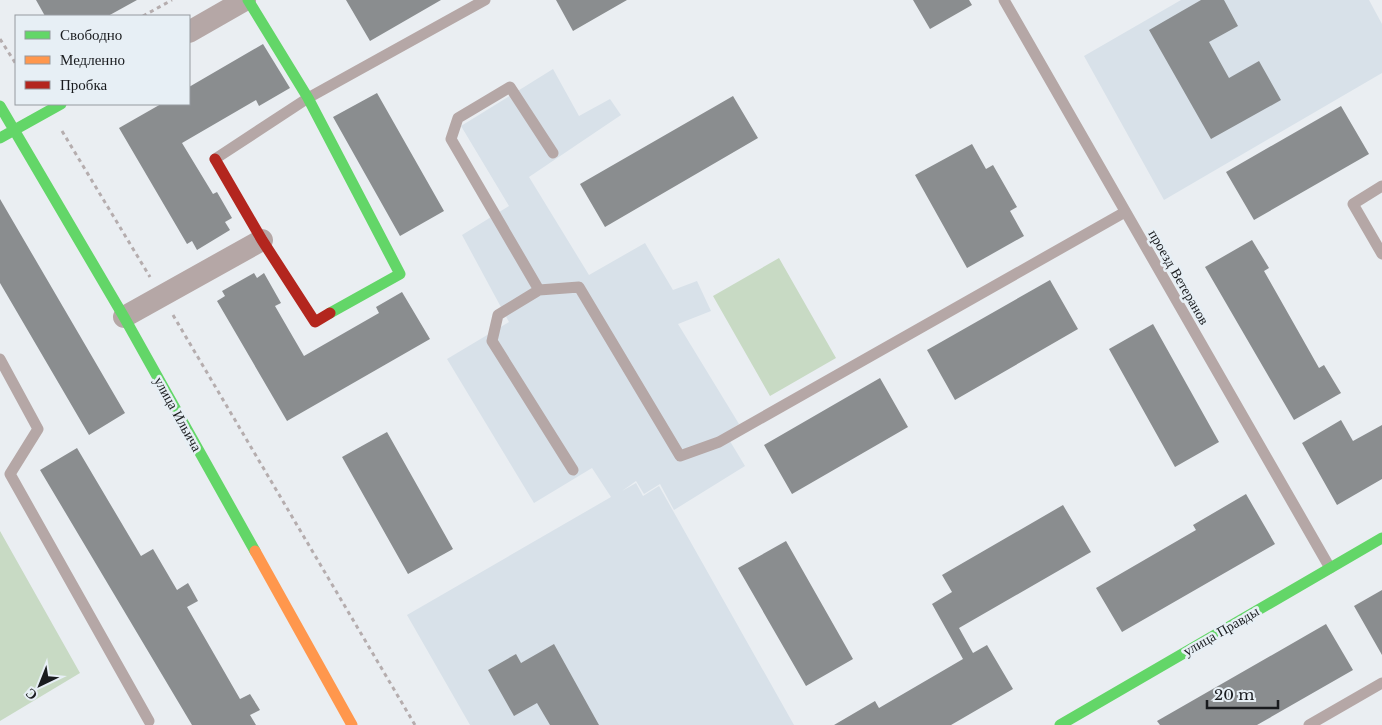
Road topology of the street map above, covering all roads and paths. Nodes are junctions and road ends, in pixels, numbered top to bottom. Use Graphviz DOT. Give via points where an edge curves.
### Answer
graph roads {
  1 [pos="172,0"];
  2 [pos="246,0"];
  3 [pos="484,0"];
  4 [pos="1004,0"];
  5 [pos="145,15"];
  6 [pos="190,31"];
  7 [pos="0,39"];
  8 [pos="15,62"];
  9 [pos="308,98"];
  10 [pos="59,105"];
  11 [pos="0,106"];
  12 [pos="48,111"];
  13 [pos="14,129"];
  14 [pos="0,138"];
  15 [pos="553,153"];
  16 [pos="215,159"];
  17 [pos="1382,186"];
  18 [pos="1125,212"];
  19 [pos="262,240"];
  20 [pos="1382,254"];
  21 [pos="539,290"];
  22 [pos="162,296"];
  23 [pos="124,318"];
  24 [pos="0,359"];
  25 [pos="573,470"];
  26 [pos="1382,538"];
  27 [pos="1330,568"];
  28 [pos="1382,683"];
  29 [pos="148,720"];
  30 [pos="352,725"];
  31 [pos="415,725"];
  32 [pos="1060,725"];
  33 [pos="1309,725"];
  1 -- 5 [label="path"];
  2 -- 6 [label="street"];
  2 -- 9 [label="street"];
  3 -- 9 [label="lane"];
  4 -- 18 [label="lane, проезд Ветеранов"];
  7 -- 8 [label="path"];
  9 -- 16 [label="lane"];
  9 -- 19 [label="street" via="400,274 315,322"];
  10 -- 12 [label="street"];
  11 -- 13 [label="street, улица Ильича"];
  12 -- 13 [label="street"];
  12 -- 22 [label="path"];
  13 -- 14 [label="street"];
  13 -- 23 [label="street, улица Ильича"];
  15 -- 21 [label="lane" via="510,87 458,118 450,139"];
  16 -- 19 [label="street"];
  17 -- 20 [label="lane" via="1353,204"];
  18 -- 21 [label="lane" via="719,442 680,456 579,287"];
  18 -- 27 [label="lane, проезд Ветеранов"];
  19 -- 22 [label="street"];
  21 -- 25 [label="lane" via="498,315 492,341"];
  22 -- 23 [label="street"];
  22 -- 31 [label="path"];
  23 -- 30 [label="street, улица Ильича"];
  24 -- 29 [label="lane" via="38,428 10,474"];
  26 -- 27 [label="street, улица Правды"];
  27 -- 32 [label="street, улица Правды"];
  28 -- 33 [label="lane"];
}
